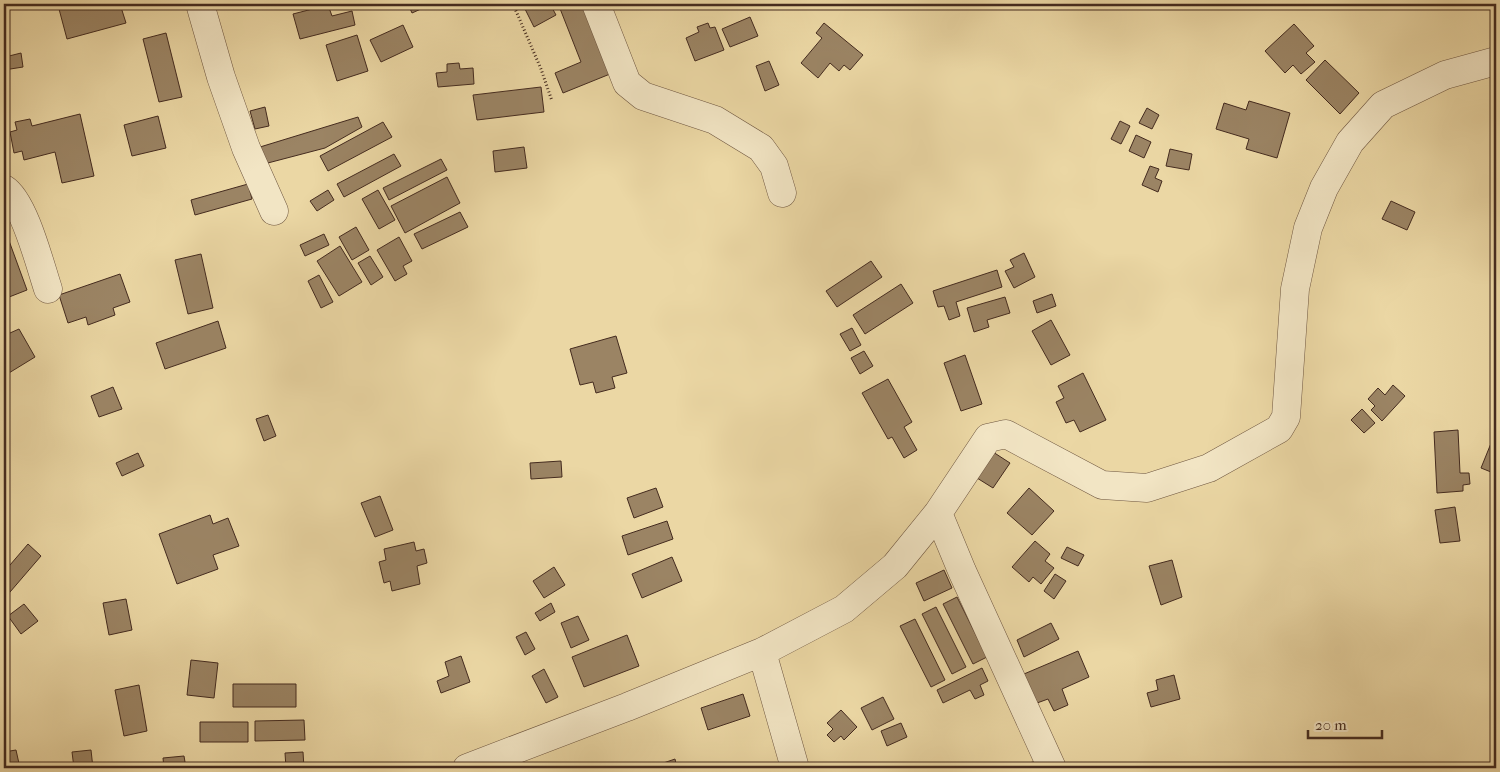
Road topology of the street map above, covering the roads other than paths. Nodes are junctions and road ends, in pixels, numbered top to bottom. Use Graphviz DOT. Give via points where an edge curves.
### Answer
graph roads {
  1 [pos="200,4"];
  2 [pos="596,4"];
  3 [pos="1496,61"];
  4 [pos="4,189"];
  5 [pos="782,193"];
  6 [pos="274,211"];
  7 [pos="48,289"];
  8 [pos="938,513"];
  9 [pos="762,652"];
  10 [pos="467,768"];
  11 [pos="795,768"];
  12 [pos="1052,768"];
  1 -- 6 [label="street" via="246,148"];
  2 -- 5 [label="street" via="627,83 643,96 715,120 762,148 774,166"];
  3 -- 8 [label="street" via="1445,75 1383,105 1350,142 1324,188 1308,228 1295,289 1286,417 1279,429 1209,468 1147,488 1102,485 1006,434 988,438"];
  4 -- 7 [label="street" via="10,192 21,211"];
  8 -- 9 [label="street" via="895,566 844,609"];
  8 -- 12 [label="street"];
  9 -- 10 [label="street"];
  9 -- 11 [label="street"];
}
